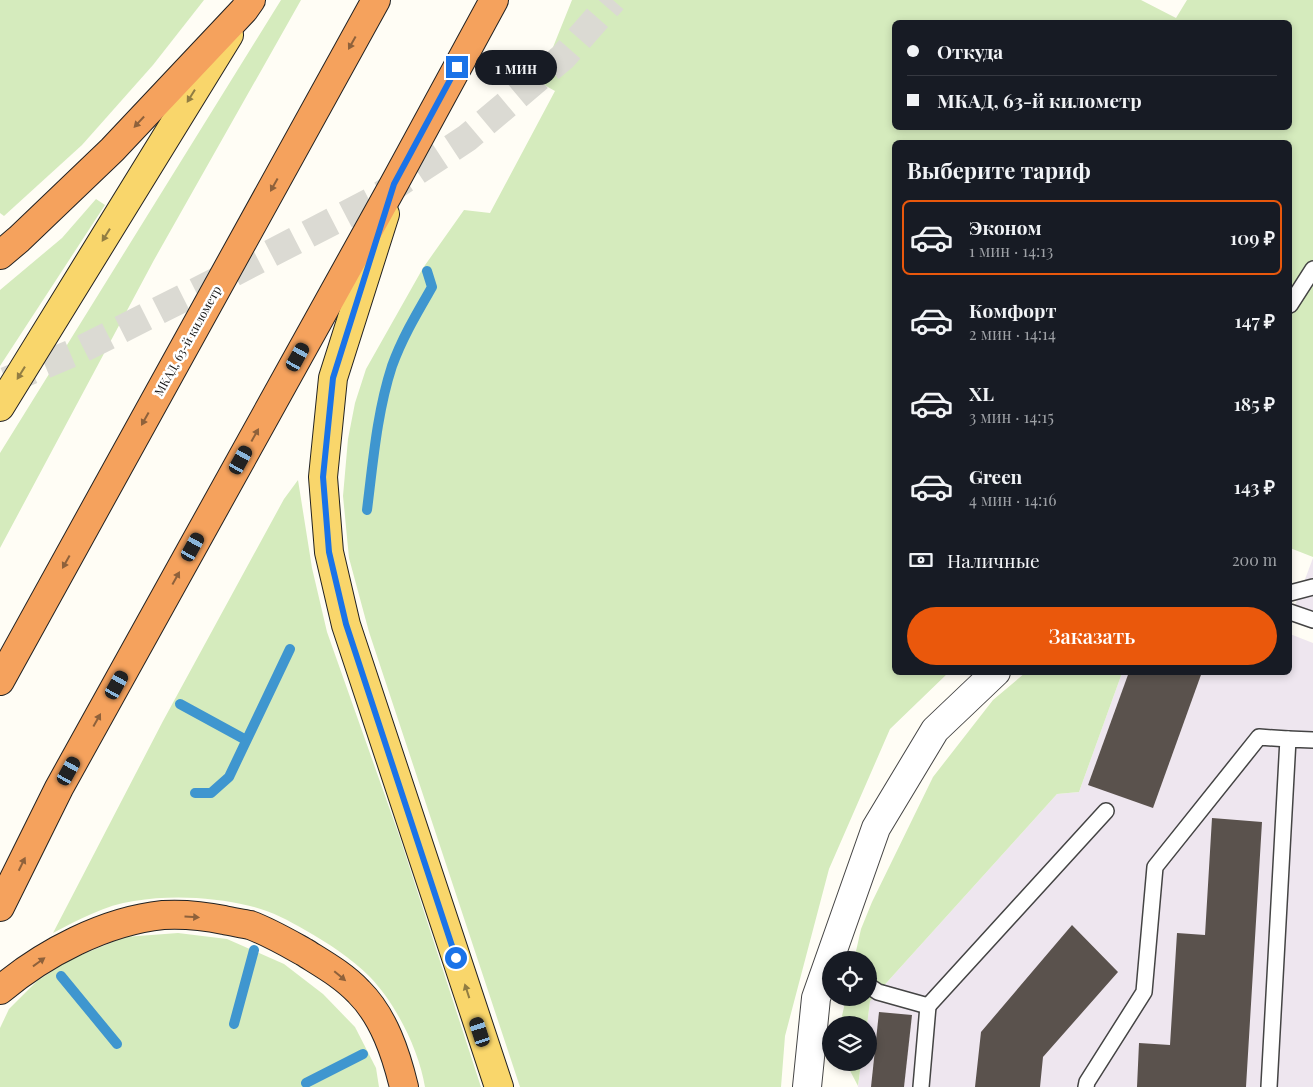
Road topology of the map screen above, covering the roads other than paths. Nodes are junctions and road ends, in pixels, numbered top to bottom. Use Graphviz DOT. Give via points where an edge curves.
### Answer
graph roads {
  1 [pos="376,0"];
  2 [pos="494,0"];
  3 [pos="247,5"];
  4 [pos="394,184"];
  5 [pos="10,247"];
  6 [pos="1313,269"];
  7 [pos="1292,302"];
  8 [pos="0,407"];
  9 [pos="1313,587"];
  10 [pos="1292,592"];
  11 [pos="1292,613"];
  12 [pos="1313,620"];
  13 [pos="993,675"];
  14 [pos="0,681"];
  15 [pos="1288,739"];
  16 [pos="1313,740"];
  17 [pos="1106,811"];
  18 [pos="0,907"];
  19 [pos="833,951"];
  20 [pos="822,982"];
  21 [pos="0,990"];
  22 [pos="877,991"];
  23 [pos="928,1006"];
  24 [pos="404,1087"];
  25 [pos="499,1087"];
  26 [pos="807,1087"];
  27 [pos="920,1087"];
  28 [pos="1086,1087"];
  29 [pos="1269,1087"];
  1 -- 14 [label="highway, МКАД, 63-й километр, one-way"];
  2 -- 4 [label="highway"];
  3 -- 5 [label="highway, one-way" via="112,150"];
  3 -- 8 [label="main road, one-way"];
  18 -- 4 [label="highway, one-way" via="59,788"];
  25 -- 4 [label="main road, one-way" via="346,624 329,552 323,477 333,378"];
  6 -- 7 [label="lane"];
  9 -- 10 [label="lane"];
  11 -- 12 [label="lane"];
  13 -- 19 [label="street" via="935,730 876,828"];
  15 -- 16 [label="lane"];
  15 -- 28 [label="lane" via="1259,737 1155,866 1144,992"];
  15 -- 29 [label="lane"];
  17 -- 23 [label="lane"];
  20 -- 26 [label="street" via="816,998"];
  21 -- 24 [label="highway, one-way" via="54,951 135,920 165,915 248,925 282,939 360,992 379,1018 395,1054"];
  22 -- 23 [label="lane"];
  23 -- 27 [label="lane"];
}
